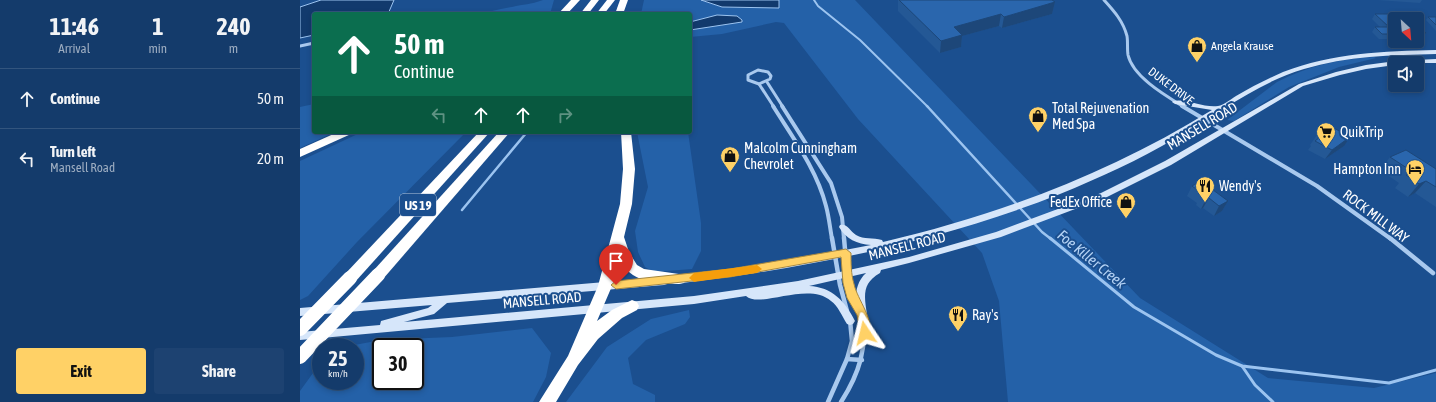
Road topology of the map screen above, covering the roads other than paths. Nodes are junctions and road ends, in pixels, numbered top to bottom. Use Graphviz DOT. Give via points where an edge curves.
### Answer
graph roads {
  1 [pos="576,0"];
  2 [pos="595,0"];
  3 [pos="611,0"];
  4 [pos="624,0"];
  5 [pos="1104,0"];
  6 [pos="564,12"];
  7 [pos="586,12"];
  8 [pos="602,12"];
  9 [pos="620,12"];
  10 [pos="312,43"];
  11 [pos="300,46"];
  12 [pos="1436,52"];
  13 [pos="1436,61"];
  14 [pos="767,82"];
  15 [pos="759,84"];
  16 [pos="1175,102"];
  17 [pos="1223,108"];
  18 [pos="1202,120"];
  19 [pos="1222,131"];
  20 [pos="343,134"];
  21 [pos="483,134"];
  22 [pos="503,134"];
  23 [pos="626,134"];
  24 [pos="300,153"];
  25 [pos="843,227"];
  26 [pos="618,236"];
  27 [pos="901,241"];
  28 [pos="846,253"];
  29 [pos="835,255"];
  30 [pos="909,260"];
  31 [pos="1433,273"];
  32 [pos="843,275"];
  33 [pos="679,279"];
  34 [pos="605,286"];
  35 [pos="741,294"];
  36 [pos="444,300"];
  37 [pos="632,306"];
  38 [pos="596,309"];
  39 [pos="300,312"];
  40 [pos="862,314"];
  41 [pos="850,321"];
  42 [pos="300,329"];
  43 [pos="358,330"];
  44 [pos="300,336"];
  45 [pos="575,355"];
  46 [pos="300,357"];
  47 [pos="847,359"];
  48 [pos="862,360"];
  49 [pos="547,402"];
  50 [pos="828,402"];
  51 [pos="841,402"];
  1 -- 6 [label="highway"];
  2 -- 7 [label="highway"];
  3 -- 8 [label="highway"];
  4 -- 9 [label="highway"];
  5 -- 16 [label="street, DUKE DRIVE" via="1118,15 1122,24 1127,37 1128,55 1134,68"];
  10 -- 11 [label="street"];
  12 -- 17 [label="main road, MANSELL ROAD" via="1370,55 1302,67 1262,84"];
  13 -- 19 [label="main road, MANSELL ROAD" via="1396,63 1316,79 1288,92"];
  14 -- 15 [label="street"];
  14 -- 15 [label="street" via="771,76 765,71 754,71 748,75 750,82"];
  14 -- 25 [label="street" via="831,183 839,204"];
  15 -- 29 [label="street" via="806,159 819,186 826,206"];
  16 -- 17 [label="main road"];
  16 -- 18 [label="street, DUKE DRIVE"];
  17 -- 18 [label="main road, MANSELL ROAD"];
  18 -- 19 [label="street, DUKE DRIVE"];
  18 -- 27 [label="main road, MANSELL ROAD" via="1155,147 1053,193 986,217"];
  19 -- 30 [label="main road, MANSELL ROAD" via="1104,195 998,235"];
  19 -- 31 [label="street, ROCK MILL WAY" via="1317,186 1369,222"];
  20 -- 24 [label="highway"];
  21 -- 42 [label="highway, US 19, bridge"];
  22 -- 46 [label="highway, US 19, bridge" via="378,275"];
  23 -- 26 [label="highway" via="629,184"];
  25 -- 27 [label="main road" via="856,240 864,242"];
  25 -- 28 [label="street"];
  26 -- 33 [label="highway" via="624,258 633,270 647,276"];
  26 -- 34 [label="highway"];
  27 -- 28 [label="main road, MANSELL ROAD"];
  28 -- 29 [label="main road, MANSELL ROAD"];
  28 -- 32 [label="street"];
  29 -- 32 [label="street"];
  29 -- 33 [label="main road, MANSELL ROAD" via="764,268"];
  30 -- 32 [label="main road, MANSELL ROAD"];
  30 -- 40 [label="main road" via="873,272 866,278 860,294"];
  32 -- 35 [label="main road, MANSELL ROAD"];
  32 -- 40 [label="street"];
  32 -- 41 [label="street"];
  33 -- 34 [label="main road, MANSELL ROAD"];
  34 -- 36 [label="main road, MANSELL ROAD"];
  34 -- 38 [label="highway"];
  35 -- 37 [label="main road, MANSELL ROAD"];
  35 -- 41 [label="main road" via="762,297 817,289 833,298"];
  36 -- 39 [label="main road, MANSELL ROAD"];
  36 -- 43 [label="main road" via="439,306 421,315"];
  37 -- 38 [label="main road, MANSELL ROAD"];
  37 -- 45 [label="highway" via="605,322"];
  38 -- 43 [label="main road, MANSELL ROAD"];
  38 -- 45 [label="highway"];
  40 -- 48 [label="street" via="865,341"];
  41 -- 47 [label="street" via="852,340"];
  43 -- 44 [label="main road, MANSELL ROAD"];
  45 -- 49 [label="highway"];
  47 -- 48 [label="street"];
  47 -- 50 [label="street"];
  48 -- 51 [label="street" via="854,382"];
}
